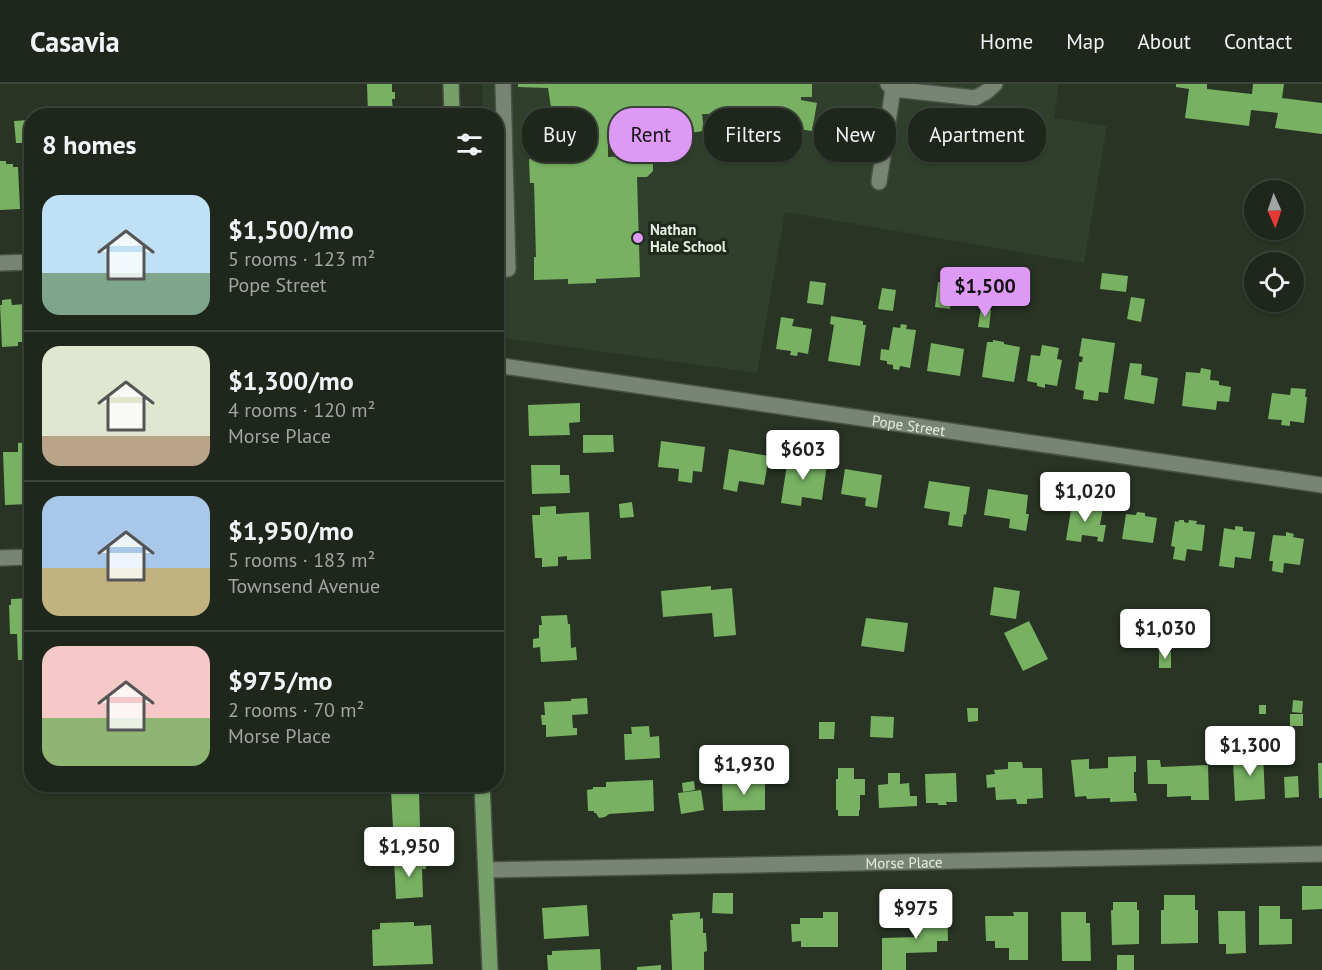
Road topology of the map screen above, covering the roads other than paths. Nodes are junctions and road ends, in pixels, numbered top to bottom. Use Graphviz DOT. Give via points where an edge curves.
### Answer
graph roads {
  1 [pos="451,84"];
  2 [pos="503,84"];
  3 [pos="994,84"];
  4 [pos="891,87"];
  5 [pos="452,108"];
  6 [pos="504,108"];
  7 [pos="504,121"];
  8 [pos="879,182"];
  9 [pos="24,262"];
  10 [pos="0,263"];
  11 [pos="504,269"];
  12 [pos="504,366"];
  13 [pos="1322,485"];
  14 [pos="24,557"];
  15 [pos="0,558"];
  16 [pos="482,792"];
  17 [pos="1322,854"];
  18 [pos="486,870"];
  19 [pos="490,970"];
  1 -- 5 [label="main road"];
  2 -- 6 [label="street"];
  3 -- 4 [label="street" via="975,98"];
  4 -- 8 [label="street"];
  7 -- 11 [label="street" via="508,269"];
  9 -- 10 [label="street"];
  12 -- 13 [label="street, Pope Street"];
  14 -- 15 [label="street"];
  16 -- 18 [label="main road"];
  17 -- 18 [label="street, Morse Place"];
  18 -- 19 [label="main road"];
}
